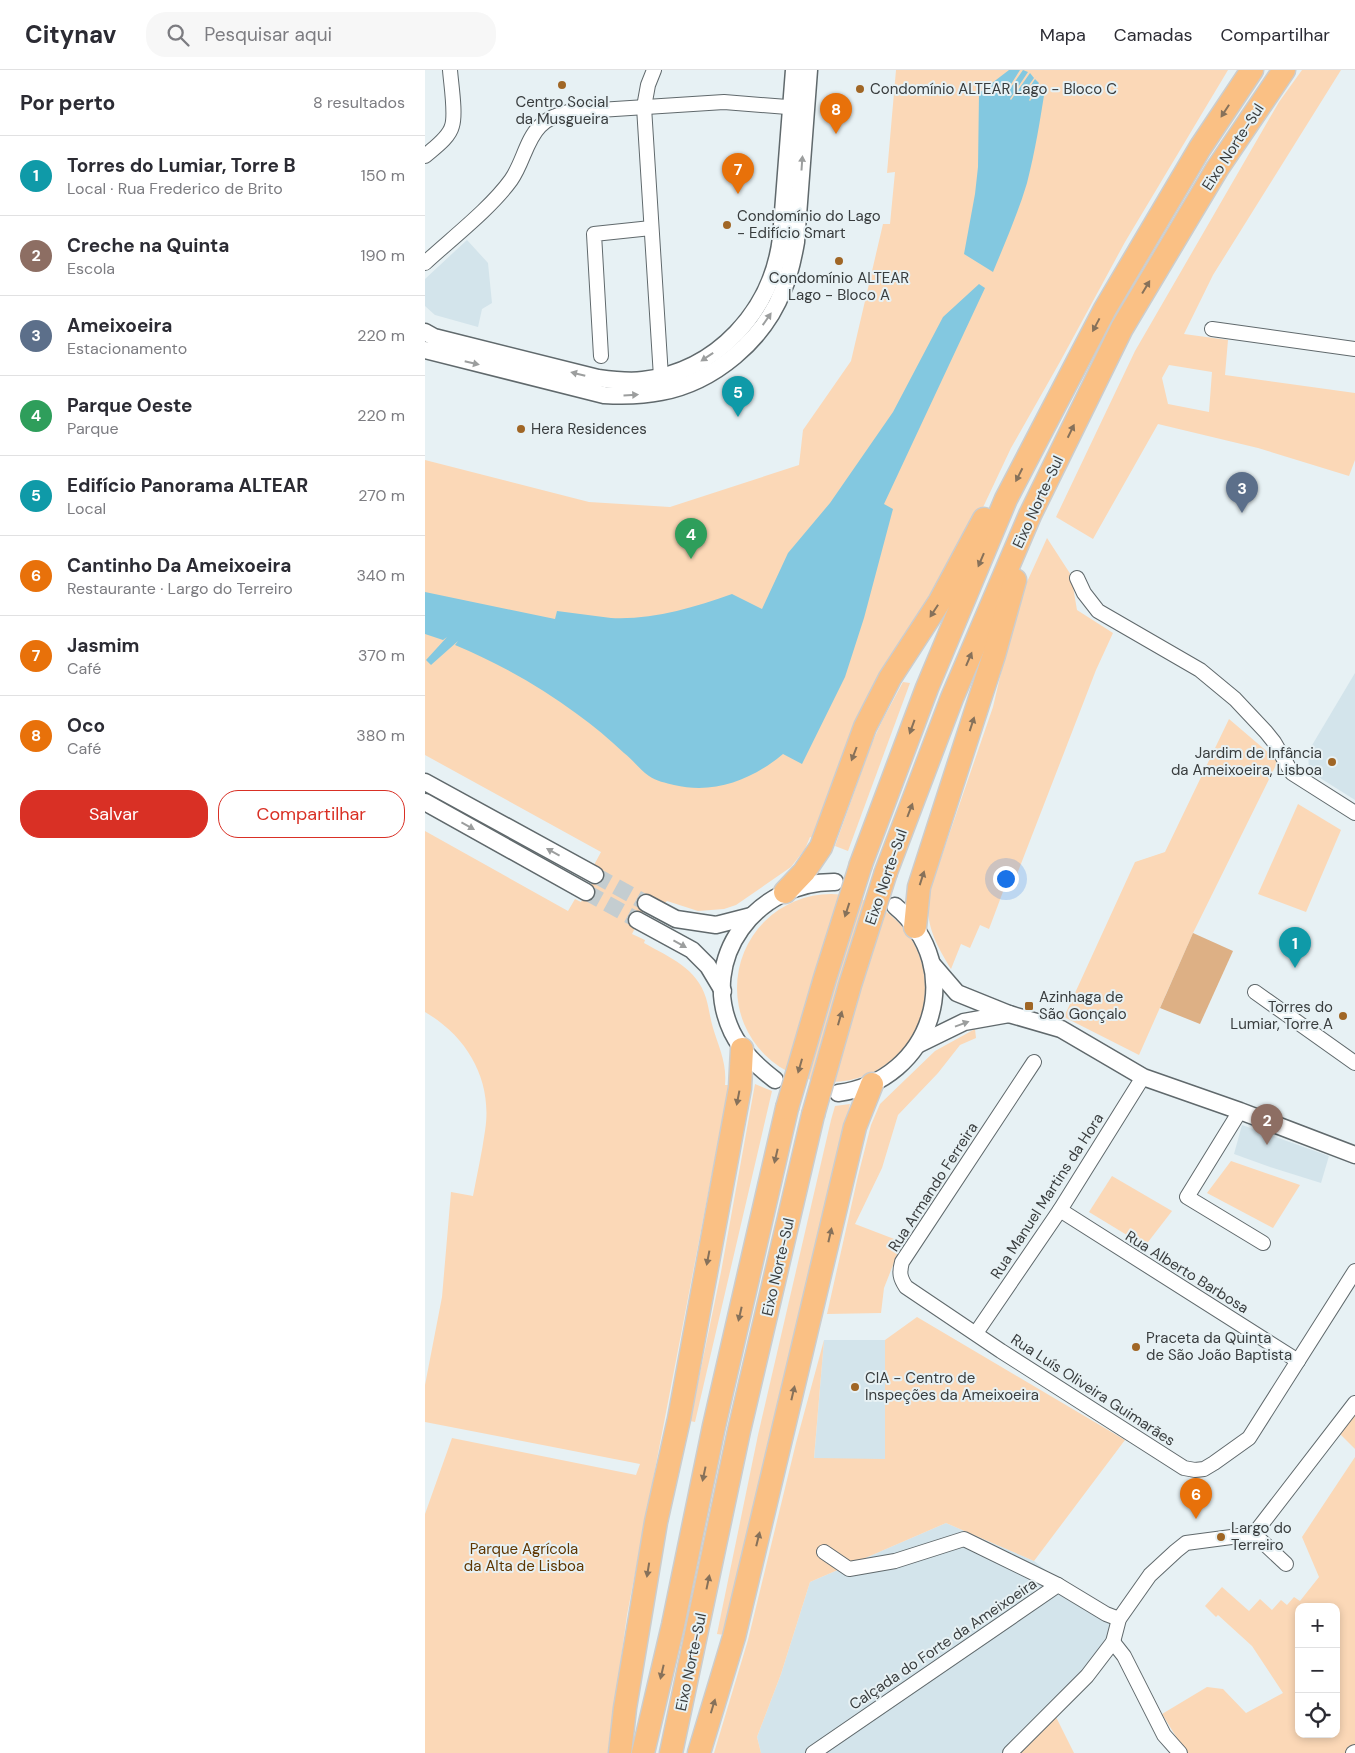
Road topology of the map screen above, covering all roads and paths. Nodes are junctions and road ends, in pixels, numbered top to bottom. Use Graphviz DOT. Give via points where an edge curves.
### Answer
graph roads {
  1 [pos="450,70"];
  2 [pos="654,70"];
  3 [pos="794,70"];
  4 [pos="809,70"];
  5 [pos="1252,70"];
  6 [pos="1284,70"];
  7 [pos="644,107"];
  8 [pos="798,108"];
  9 [pos="425,156"];
  10 [pos="651,228"];
  11 [pos="425,263"];
  12 [pos="1212,329"];
  13 [pos="425,332"];
  14 [pos="1355,348"];
  15 [pos="425,350"];
  16 [pos="601,356"];
  17 [pos="661,377"];
  18 [pos="1006,499"];
  19 [pos="1037,499"];
  20 [pos="1077,578"];
  21 [pos="425,782"];
  22 [pos="425,802"];
  23 [pos="1355,813"];
  24 [pos="595,875"];
  25 [pos="835,882"];
  26 [pos="586,892"];
  27 [pos="785,892"];
  28 [pos="646,903"];
  29 [pos="895,906"];
  30 [pos="751,916"];
  31 [pos="637,920"];
  32 [pos="915,926"];
  33 [pos="932,964"];
  34 [pos="723,991"];
  35 [pos="1255,992"];
  36 [pos="1009,1014"];
  37 [pos="919,1044"];
  38 [pos="742,1049"];
  39 [pos="1033,1062"];
  40 [pos="1355,1063"];
  41 [pos="1143,1077"];
  42 [pos="775,1080"];
  43 [pos="872,1084"];
  44 [pos="838,1093"];
  45 [pos="1240,1111"];
  46 [pos="1355,1155"];
  47 [pos="1060,1210"];
  48 [pos="1263,1243"];
  49 [pos="1355,1271"];
  50 [pos="976,1333"];
  51 [pos="1298,1361"];
  52 [pos="1355,1403"];
  53 [pos="1254,1534"];
  54 [pos="824,1552"];
  55 [pos="1287,1564"];
  56 [pos="1058,1585"];
  57 [pos="1119,1620"];
  58 [pos="1113,1642"];
  59 [pos="620,1753"];
  60 [pos="643,1753"];
  61 [pos="671,1753"];
  62 [pos="699,1753"];
  63 [pos="813,1753"];
  64 [pos="1010,1753"];
  65 [pos="1180,1753"];
  1 -- 9 [label="street" via="452,127"];
  2 -- 7 [label="street"];
  3 -- 8 [label="street"];
  4 -- 8 [label="street"];
  5 -- 18 [label="highway, Eixo Norte-Sul, one-way" via="1200,148 1105,309"];
  19 -- 6 [label="highway, Eixo Norte-Sul, one-way" via="1122,328 1217,169"];
  7 -- 8 [label="street" via="724,102"];
  7 -- 10 [label="street"];
  7 -- 11 [label="street" via="568,112 541,124 501,192"];
  15 -- 8 [label="street, one-way" via="604,396 663,392 691,383 715,370 757,333 783,292 791,267 795,242"];
  8 -- 17 [label="street, one-way" via="779,255 762,300 751,318 727,343 703,360"];
  10 -- 16 [label="street" via="594,234"];
  10 -- 17 [label="street"];
  12 -- 14 [label="street"];
  17 -- 13 [label="street, one-way" via="625,381 598,378 434,337"];
  18 -- 27 [label="highway, one-way" via="988,510 941,601 890,678 865,727 821,847"];
  18 -- 60 [label="highway, Eixo Norte-Sul, one-way, bridge" via="927,688 861,864 787,1108"];
  32 -- 19 [label="highway, one-way" via="919,887 994,655"];
  61 -- 19 [label="highway, Eixo Norte-Sul, one-way, bridge" via="739,1431 813,1115 850,986 886,872 952,698"];
  20 -- 23 [label="street" via="1098,610 1211,678 1275,742 1291,773"];
  24 -- 21 [label="street, one-way"];
  22 -- 26 [label="street, one-way"];
  25 -- 27 [label="street" via="805,885"];
  27 -- 30 [label="street"];
  28 -- 30 [label="street" via="676,920 716,924"];
  29 -- 32 [label="street"];
  30 -- 34 [label="street" via="729,950"];
  31 -- 34 [label="street, one-way" via="691,950 708,966"];
  32 -- 33 [label="street"];
  33 -- 36 [label="street" via="957,993"];
  33 -- 37 [label="street" via="935,984 933,1005"];
  34 -- 38 [label="street" via="725,1012"];
  35 -- 40 [label="street"];
  37 -- 36 [label="street, one-way" via="964,1022"];
  36 -- 41 [label="street" via="1061,1029"];
  37 -- 43 [label="street" via="896,1069"];
  38 -- 42 [label="street"];
  38 -- 59 [label="highway, one-way" via="740,1088 679,1418 656,1522"];
  39 -- 50 [label="street, Rua Armando Ferreira" via="902,1262 899,1272 905,1287"];
  41 -- 45 [label="street"];
  41 -- 47 [label="street, Rua Manuel Martins da Hora"];
  43 -- 44 [label="street"];
  62 -- 43 [label="highway, one-way" via="735,1637 855,1127"];
  45 -- 46 [label="street"];
  45 -- 48 [label="street" via="1187,1197"];
  47 -- 50 [label="street, Rua Manuel Martins da Hora"];
  47 -- 51 [label="street, Rua Alberto Barbosa"];
  49 -- 51 [label="street"];
  50 -- 51 [label="street, Rua Luís Oliveira Guimarães" via="1184,1468 1195,1470 1214,1464 1249,1438"];
  52 -- 53 [label="street"];
  53 -- 55 [label="street"];
  53 -- 57 [label="street" via="1186,1543 1149,1575"];
  54 -- 56 [label="street" via="849,1569 895,1561 964,1539"];
  56 -- 57 [label="street, Calçada do Forte da Ameixoeira"];
  56 -- 63 [label="street, Calçada do Forte da Ameixoeira"];
  57 -- 58 [label="street"];
  58 -- 64 [label="street" via="1087,1676"];
  58 -- 65 [label="street" via="1124,1656 1164,1735"];
}
